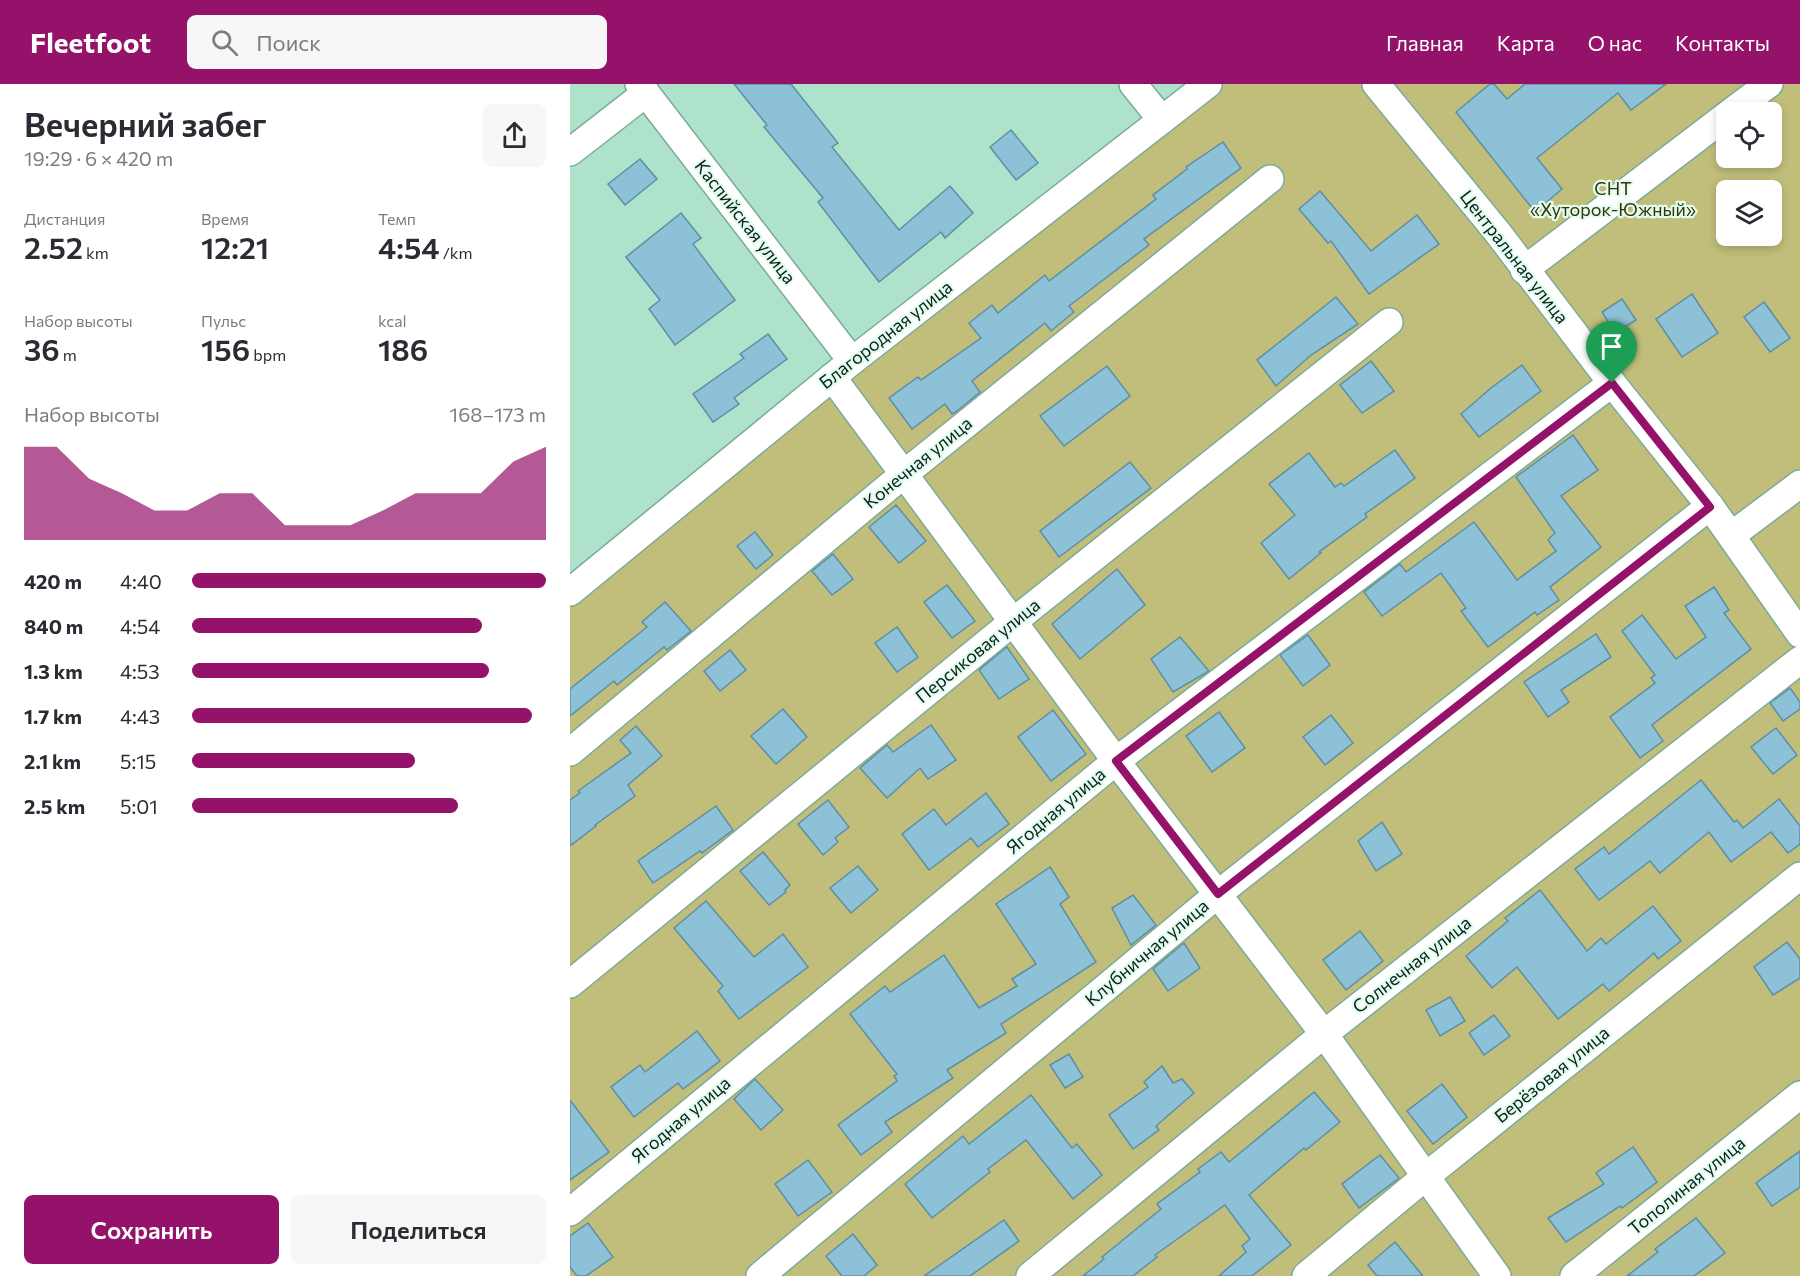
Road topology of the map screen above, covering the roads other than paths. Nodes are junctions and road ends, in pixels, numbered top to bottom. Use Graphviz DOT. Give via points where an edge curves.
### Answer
graph roads {
  1 [pos="1133,84"];
  2 [pos="1208,84"];
  3 [pos="1376,84"];
  4 [pos="1768,84"];
  5 [pos="642,88"];
  6 [pos="1744,102"];
  7 [pos="1162,120"];
  8 [pos="1716,124"];
  9 [pos="570,152"];
  10 [pos="1270,179"];
  11 [pos="1524,270"];
  12 [pos="1389,322"];
  13 [pos="842,369"];
  14 [pos="1612,383"];
  15 [pos="904,474"];
  16 [pos="1800,484"];
  17 [pos="1710,507"];
  18 [pos="1732,535"];
  19 [pos="570,592"];
  20 [pos="1014,621"];
  21 [pos="1800,634"];
  22 [pos="1800,660"];
  23 [pos="570,752"];
  24 [pos="1116,761"];
  25 [pos="1800,876"];
  26 [pos="1218,894"];
  27 [pos="570,984"];
  28 [pos="1324,1034"];
  29 [pos="1800,1095"];
  30 [pos="1425,1177"];
  31 [pos="570,1212"];
  32 [pos="760,1276"];
  33 [pos="1030,1276"];
  34 [pos="1306,1276"];
  35 [pos="1497,1276"];
  36 [pos="1574,1276"];
  1 -- 7 [label="street"];
  2 -- 7 [label="street, Благородная улица"];
  3 -- 11 [label="street, Центральная улица"];
  4 -- 6 [label="street"];
  5 -- 9 [label="street"];
  5 -- 13 [label="street, Каспийская улица"];
  7 -- 13 [label="street, Благородная улица"];
  8 -- 11 [label="street"];
  10 -- 15 [label="street, Конечная улица"];
  11 -- 14 [label="street, Центральная улица"];
  12 -- 20 [label="street, Персиковая улица"];
  13 -- 15 [label="street, Каспийская улица"];
  13 -- 19 [label="street, Благородная улица"];
  14 -- 17 [label="street, Центральная улица"];
  14 -- 24 [label="street, Ягодная улица"];
  15 -- 20 [label="street, Каспийская улица"];
  15 -- 23 [label="street, Конечная улица"];
  16 -- 18 [label="street"];
  17 -- 18 [label="street, Центральная улица"];
  17 -- 26 [label="street, Клубничная улица"];
  18 -- 21 [label="street, Центральная улица"];
  20 -- 24 [label="street, Каспийская улица"];
  20 -- 27 [label="street, Персиковая улица"];
  22 -- 28 [label="street, Солнечная улица"];
  24 -- 26 [label="street, Каспийская улица"];
  24 -- 31 [label="street, Ягодная улица"];
  25 -- 30 [label="street, Берёзовая улица"];
  26 -- 28 [label="street, Каспийская улица"];
  26 -- 32 [label="street, Клубничная улица"];
  28 -- 30 [label="street, Каспийская улица"];
  28 -- 33 [label="street, Солнечная улица"];
  29 -- 36 [label="street, Тополиная улица"];
  30 -- 34 [label="street, Берёзовая улица"];
  30 -- 35 [label="street, Каспийская улица"];
}
